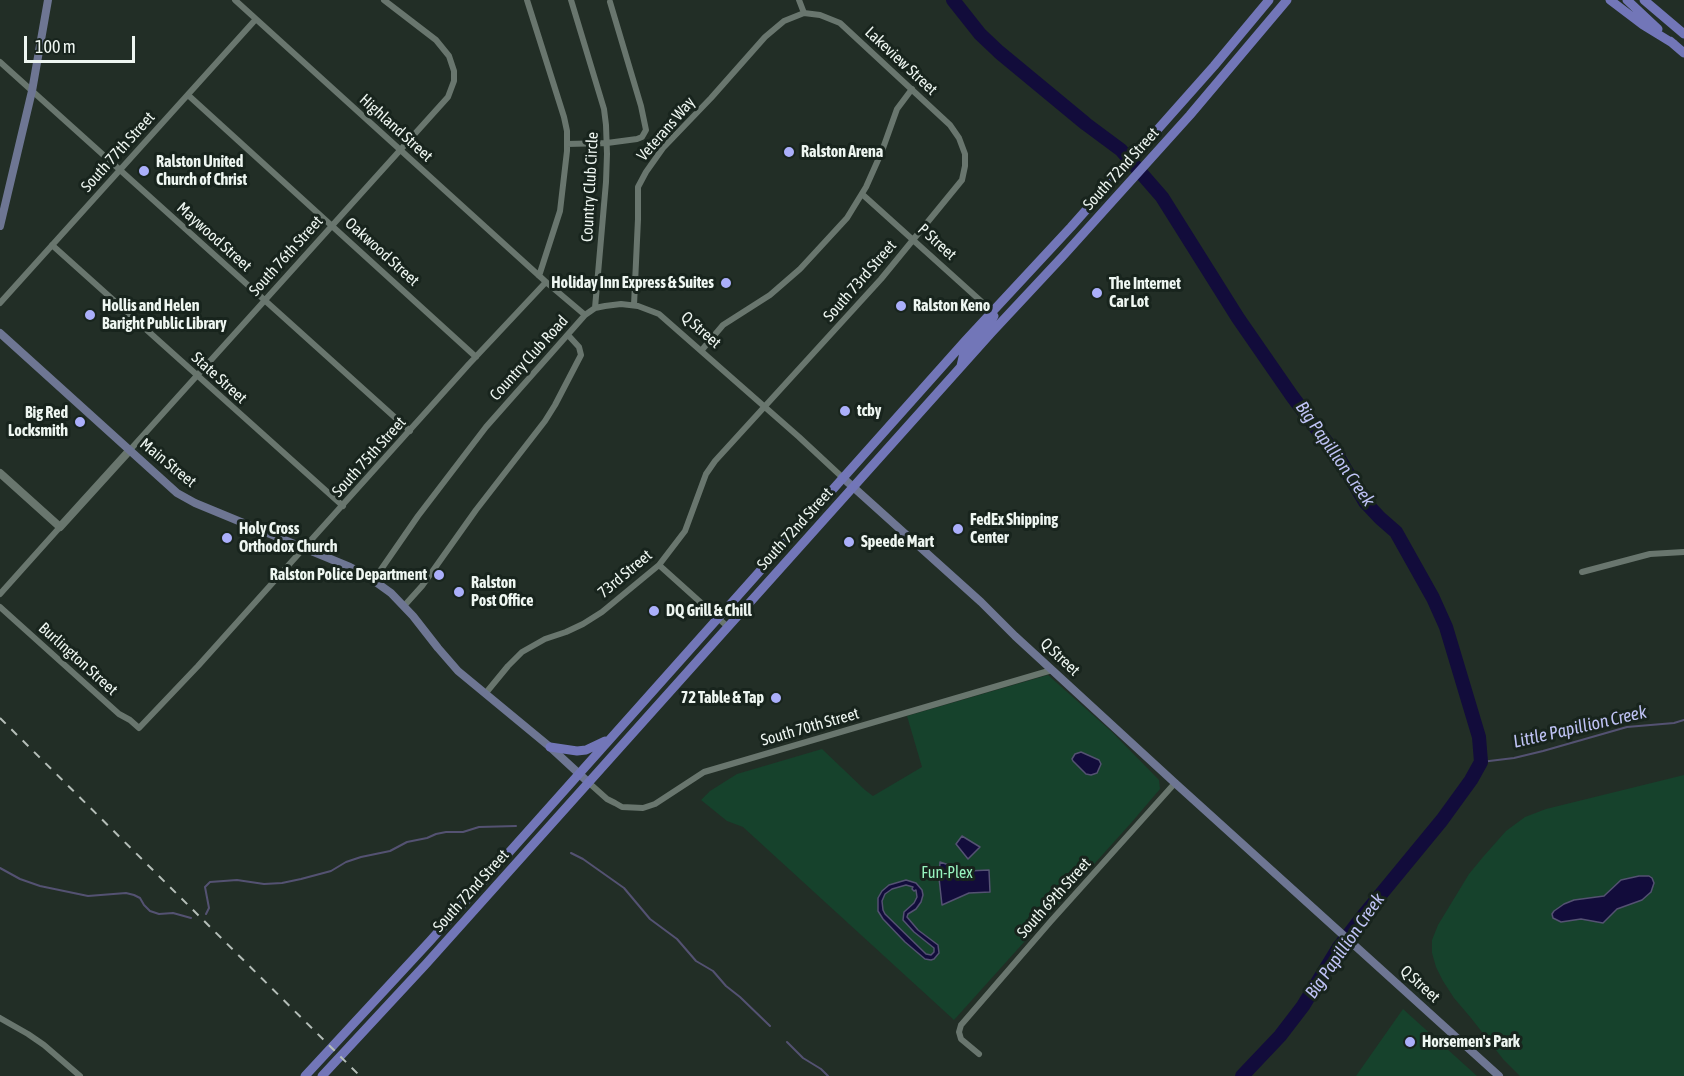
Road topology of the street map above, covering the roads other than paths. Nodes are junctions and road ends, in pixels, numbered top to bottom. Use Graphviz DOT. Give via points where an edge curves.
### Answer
graph roads {
  1 [pos="48,0"];
  2 [pos="235,0"];
  3 [pos="384,0"];
  4 [pos="399,0"];
  5 [pos="527,0"];
  6 [pos="571,0"];
  7 [pos="799,0"];
  8 [pos="1269,0"];
  9 [pos="1287,0"];
  10 [pos="1610,0"];
  11 [pos="1627,0"];
  12 [pos="1644,0"];
  13 [pos="1654,0"];
  14 [pos="610,2"];
  15 [pos="395,8"];
  16 [pos="804,13"];
  17 [pos="256,19"];
  18 [pos="1684,34"];
  19 [pos="1674,44"];
  20 [pos="1684,53"];
  21 [pos="0,62"];
  22 [pos="912,89"];
  23 [pos="32,91"];
  24 [pos="188,94"];
  25 [pos="607,143"];
  26 [pos="567,144"];
  27 [pos="400,151"];
  28 [pos="965,166"];
  29 [pos="120,170"];
  30 [pos="862,194"];
  31 [pos="3,200"];
  32 [pos="333,225"];
  33 [pos="0,226"];
  34 [pos="914,239"];
  35 [pos="52,245"];
  36 [pos="539,276"];
  37 [pos="546,282"];
  38 [pos="265,301"];
  39 [pos="0,303"];
  40 [pos="634,305"];
  41 [pos="596,309"];
  42 [pos="993,312"];
  43 [pos="585,315"];
  44 [pos="0,333"];
  45 [pos="568,334"];
  46 [pos="701,351"];
  47 [pos="476,357"];
  48 [pos="960,368"];
  49 [pos="197,376"];
  50 [pos="764,406"];
  51 [pos="410,431"];
  52 [pos="129,451"];
  53 [pos="0,472"];
  54 [pos="842,477"];
  55 [pos="853,487"];
  56 [pos="342,506"];
  57 [pos="60,527"];
  58 [pos="304,549"];
  59 [pos="1684,552"];
  60 [pos="659,565"];
  61 [pos="1582,572"];
  62 [pos="373,581"];
  63 [pos="0,594"];
  64 [pos="404,606"];
  65 [pos="0,607"];
  66 [pos="718,617"];
  67 [pos="728,627"];
  68 [pos="1052,670"];
  69 [pos="484,694"];
  70 [pos="139,728"];
  71 [pos="608,740"];
  72 [pos="550,747"];
  73 [pos="578,773"];
  74 [pos="588,782"];
  75 [pos="1175,783"];
  76 [pos="0,1018"];
  77 [pos="979,1054"];
  78 [pos="80,1076"];
  79 [pos="305,1076"];
  80 [pos="322,1076"];
  81 [pos="1499,1076"];
  1 -- 23 [label="main road"];
  2 -- 17 [label="street, Highland Street"];
  3 -- 15 [label="street, South 76th Street"];
  4 -- 15 [label="street"];
  5 -- 26 [label="street" via="564,117"];
  6 -- 25 [label="street, Country Club Circle" via="604,109"];
  7 -- 16 [label="street"];
  8 -- 42 [label="main road, South 72nd Street"];
  9 -- 48 [label="main road, South 72nd Street" via="1116,197"];
  10 -- 19 [label="main road"];
  11 -- 19 [label="main road"];
  12 -- 18 [label="main road"];
  13 -- 18 [label="main road"];
  14 -- 25 [label="street" via="646,130 637,140"];
  15 -- 27 [label="street, South 76th Street" via="442,46 454,71 448,97"];
  16 -- 22 [label="street, Lakeview Street" via="840,23"];
  16 -- 40 [label="street, Veterans Way" via="784,21 765,37 663,148 646,172 638,187"];
  17 -- 24 [label="street, South 77th Street"];
  17 -- 27 [label="street, Highland Street"];
  19 -- 20 [label="main road"];
  21 -- 23 [label="street, Maywood Street"];
  22 -- 28 [label="street, Lakeview Street" via="955,131 965,154"];
  22 -- 30 [label="street" via="897,109"];
  23 -- 29 [label="street, Maywood Street"];
  23 -- 31 [label="main road"];
  24 -- 29 [label="street, South 77th Street"];
  24 -- 32 [label="street, Oakwood Street"];
  25 -- 26 [label="street"];
  25 -- 41 [label="street, Country Club Circle"];
  26 -- 36 [label="street" via="560,211"];
  27 -- 32 [label="street, South 76th Street"];
  27 -- 36 [label="street, Highland Street"];
  28 -- 34 [label="street, South 73rd Street" via="962,180"];
  29 -- 35 [label="street, South 77th Street"];
  29 -- 38 [label="street, Maywood Street"];
  30 -- 34 [label="street, P Street"];
  30 -- 46 [label="street" via="847,218 800,269 770,295 723,326"];
  31 -- 33 [label="main road"];
  32 -- 38 [label="street, South 76th Street"];
  32 -- 47 [label="street, Oakwood Street"];
  34 -- 42 [label="street, P Street"];
  34 -- 50 [label="street, South 73rd Street"];
  35 -- 39 [label="street, South 77th Street"];
  35 -- 49 [label="street, State Street"];
  36 -- 37 [label="street, Country Club Road"];
  37 -- 43 [label="street, Country Club Road"];
  37 -- 47 [label="street, South 75th Street"];
  38 -- 49 [label="street, South 76th Street"];
  38 -- 51 [label="street, Maywood Street"];
  40 -- 41 [label="street, Q Street"];
  40 -- 46 [label="street, Q Street" via="659,314"];
  41 -- 43 [label="street, Q Street"];
  42 -- 48 [label="main road" via="992,321 964,353"];
  42 -- 54 [label="main road, South 72nd Street"];
  43 -- 45 [label="street, Country Club Road"];
  44 -- 52 [label="main road, Main Street"];
  45 -- 62 [label="street, Country Club Road" via="486,427"];
  45 -- 64 [label="street" via="581,356 555,405"];
  46 -- 50 [label="street, Q Street"];
  47 -- 51 [label="street, South 75th Street"];
  48 -- 55 [label="main road, South 72nd Street"];
  49 -- 52 [label="street, South 76th Street"];
  49 -- 56 [label="street, State Street"];
  50 -- 54 [label="street, Q Street"];
  50 -- 60 [label="street, 73rd Street" via="714,461 685,531"];
  51 -- 56 [label="street, South 75th Street"];
  52 -- 57 [label="street, South 76th Street"];
  52 -- 58 [label="main road, Main Street" via="186,498"];
  53 -- 57 [label="street"];
  54 -- 55 [label="main road, Q Street"];
  54 -- 66 [label="main road, South 72nd Street"];
  55 -- 67 [label="main road, South 72nd Street"];
  55 -- 68 [label="main road, Q Street"];
  56 -- 58 [label="street, South 75th Street"];
  57 -- 63 [label="street, South 76th Street"];
  58 -- 62 [label="main road, Main Street" via="350,567"];
  58 -- 70 [label="street, South 75th Street"];
  59 -- 61 [label="street" via="1650,554"];
  60 -- 66 [label="street"];
  60 -- 69 [label="street, 73rd Street" via="602,612 522,652"];
  62 -- 64 [label="main road, Main Street"];
  64 -- 69 [label="main road, Main Street" via="447,660"];
  65 -- 70 [label="street, Burlington Street"];
  66 -- 67 [label="street"];
  66 -- 71 [label="main road, South 72nd Street"];
  67 -- 74 [label="main road, South 72nd Street"];
  68 -- 74 [label="street, South 70th Street" via="704,772 643,808 622,807"];
  68 -- 75 [label="main road, Q Street"];
  69 -- 72 [label="main road, Main Street"];
  71 -- 72 [label="main road" via="586,750"];
  71 -- 73 [label="main road, South 72nd Street"];
  72 -- 73 [label="main road, Main Street"];
  73 -- 74 [label="main road, Main Street"];
  73 -- 79 [label="main road, South 72nd Street"];
  74 -- 80 [label="main road, South 72nd Street"];
  75 -- 77 [label="street, South 69th Street" via="961,1025 961,1039"];
  75 -- 81 [label="main road, Q Street"];
  76 -- 78 [label="street" via="44,1045"];
}
